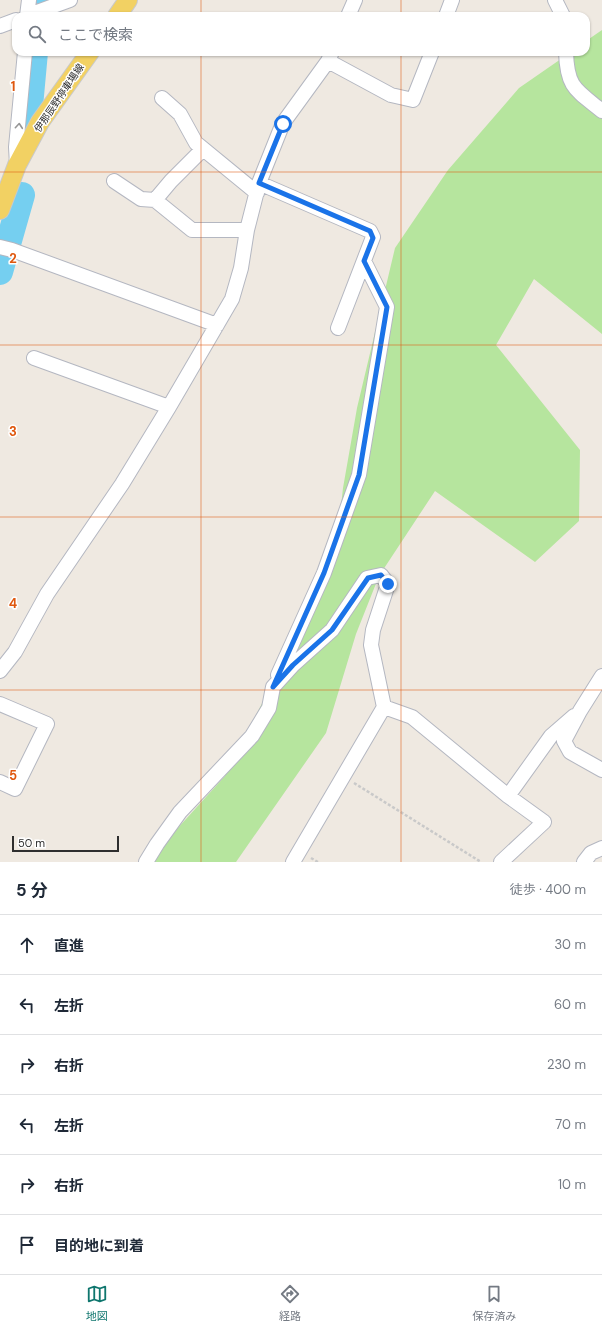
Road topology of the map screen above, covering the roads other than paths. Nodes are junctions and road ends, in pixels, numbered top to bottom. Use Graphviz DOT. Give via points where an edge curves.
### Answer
graph roads {
  1 [pos="28,0"];
  2 [pos="70,0"];
  3 [pos="128,0"];
  4 [pos="355,0"];
  5 [pos="452,0"];
  6 [pos="555,0"];
  7 [pos="51,3"];
  8 [pos="25,12"];
  9 [pos="34,12"];
  10 [pos="120,12"];
  11 [pos="350,12"];
  12 [pos="448,12"];
  13 [pos="561,12"];
  14 [pos="12,22"];
  15 [pos="0,26"];
  16 [pos="25,56"];
  17 [pos="87,56"];
  18 [pos="430,56"];
  19 [pos="566,56"];
  20 [pos="330,57"];
  21 [pos="162,98"];
  22 [pos="602,111"];
  23 [pos="203,149"];
  24 [pos="17,165"];
  25 [pos="114,181"];
  26 [pos="258,188"];
  27 [pos="155,200"];
  28 [pos="0,210"];
  29 [pos="247,230"];
  30 [pos="0,247"];
  31 [pos="364,261"];
  32 [pos="217,325"];
  33 [pos="338,328"];
  34 [pos="34,358"];
  35 [pos="169,407"];
  36 [pos="0,671"];
  37 [pos="602,676"];
  38 [pos="273,687"];
  39 [pos="0,704"];
  40 [pos="384,707"];
  41 [pos="580,711"];
  42 [pos="602,770"];
  43 [pos="0,782"];
  44 [pos="508,796"];
  45 [pos="602,848"];
  46 [pos="146,862"];
  47 [pos="293,862"];
  48 [pos="502,862"];
  49 [pos="584,862"];
  1 -- 8 [label="street"];
  2 -- 7 [label="street"];
  3 -- 10 [label="main road"];
  4 -- 11 [label="street"];
  5 -- 12 [label="street"];
  6 -- 13 [label="street"];
  7 -- 9 [label="street"];
  14 -- 15 [label="street"];
  24 -- 16 [label="street, one-way" via="16,146"];
  17 -- 24 [label="main road, 伊那辰野停車場線" via="40,122"];
  18 -- 20 [label="street" via="413,100 391,95"];
  19 -- 22 [label="street" via="566,69 573,86 580,95"];
  20 -- 26 [label="street" via="283,124"];
  21 -- 23 [label="street" via="180,114 196,143"];
  23 -- 26 [label="street"];
  23 -- 27 [label="street"];
  24 -- 28 [label="main road, 伊那辰野停車場線"];
  25 -- 27 [label="street" via="142,199"];
  26 -- 29 [label="street"];
  26 -- 31 [label="street" via="370,231 373,238"];
  27 -- 29 [label="street" via="192,230"];
  29 -- 32 [label="street" via="241,268 232,299"];
  30 -- 32 [label="street"];
  31 -- 33 [label="street"];
  31 -- 38 [label="street" via="387,307 359,475 324,573"];
  32 -- 35 [label="street"];
  34 -- 35 [label="street"];
  35 -- 36 [label="street" via="122,484 47,594 15,652"];
  37 -- 41 [label="street"];
  38 -- 40 [label="street" via="332,630 368,578 381,575 388,584 373,630 371,645"];
  38 -- 46 [label="street" via="269,708 252,736 180,812"];
  39 -- 43 [label="street" via="47,724 16,789"];
  40 -- 44 [label="street" via="412,717"];
  40 -- 47 [label="street"];
  41 -- 42 [label="street" via="564,741 570,752"];
  41 -- 44 [label="street" via="551,736"];
  44 -- 48 [label="street" via="544,822"];
  45 -- 49 [label="street" via="591,853"];
}
